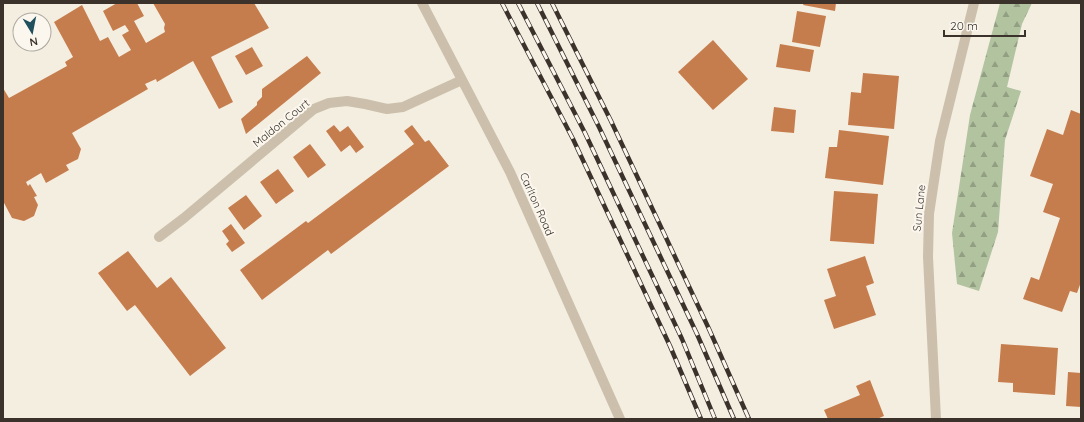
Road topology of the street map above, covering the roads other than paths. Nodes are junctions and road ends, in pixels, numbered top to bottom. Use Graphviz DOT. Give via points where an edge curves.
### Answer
graph roads {
  1 [pos="422,3"];
  2 [pos="974,3"];
  3 [pos="462,80"];
  4 [pos="159,237"];
  5 [pos="620,419"];
  6 [pos="936,419"];
  1 -- 3 [label="street, Carlton Road"];
  2 -- 6 [label="street, Sun Lane" via="940,141 929,214 928,257"];
  3 -- 4 [label="street, Maldon Court" via="404,107 386,109 347,101 314,109"];
  3 -- 5 [label="street, Carlton Road" via="510,172"];
}
